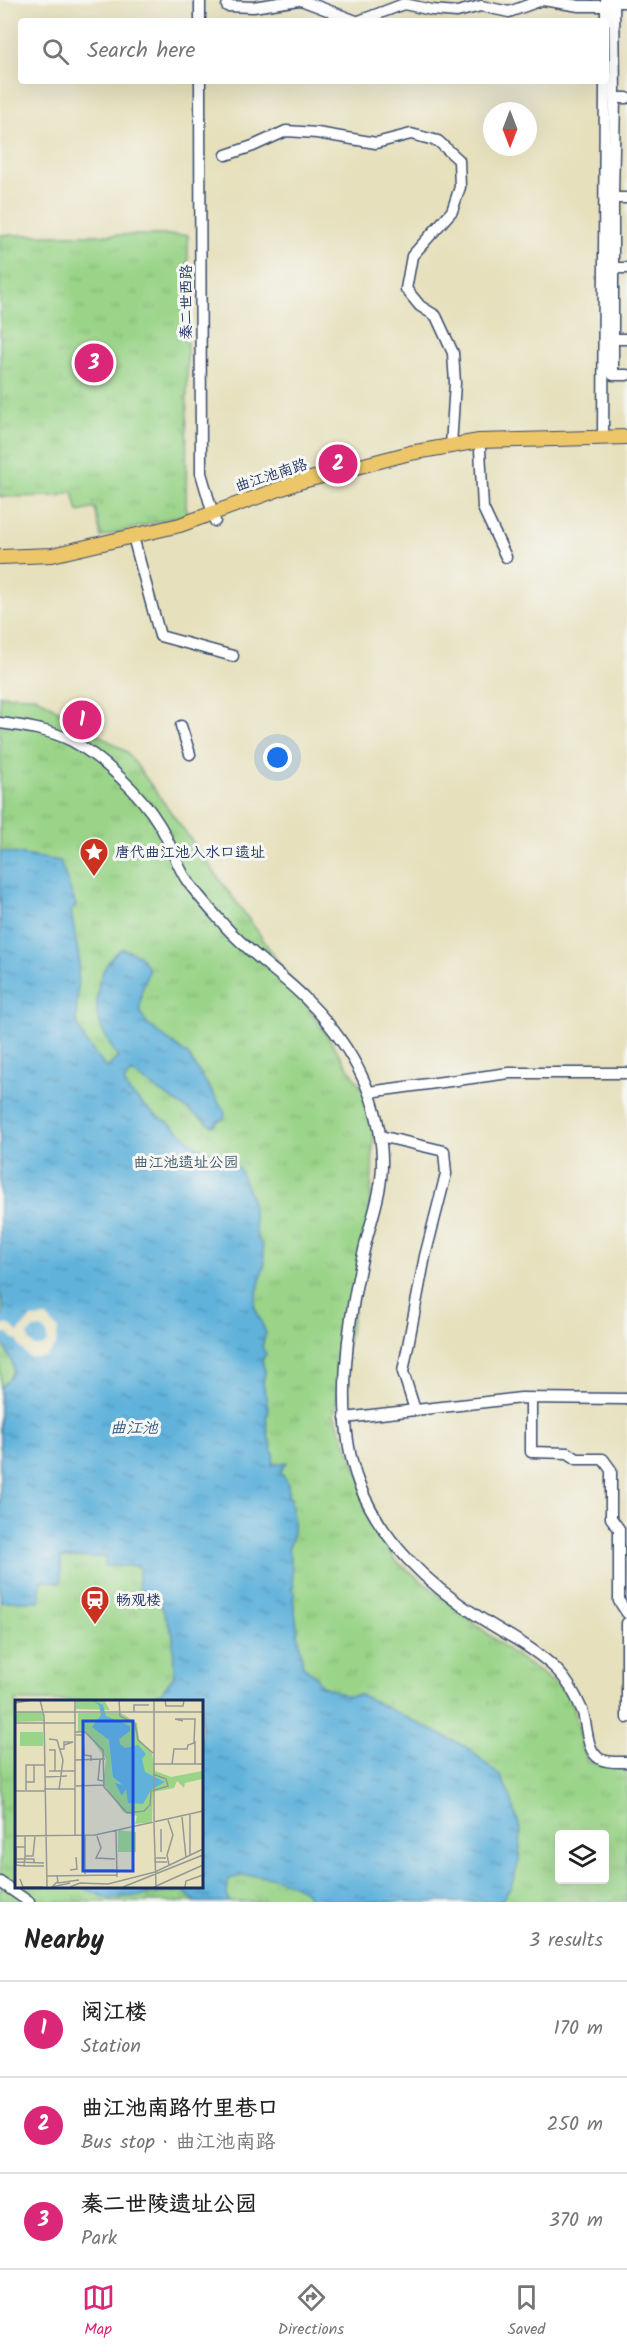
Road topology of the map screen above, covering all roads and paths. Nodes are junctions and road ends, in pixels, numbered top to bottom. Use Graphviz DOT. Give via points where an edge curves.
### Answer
graph roads {
  1 [pos="200,0"];
  2 [pos="300,0"];
  3 [pos="542,0"];
  4 [pos="610,2"];
  5 [pos="627,2"];
  6 [pos="227,6"];
  7 [pos="200,18"];
  8 [pos="349,18"];
  9 [pos="365,18"];
  10 [pos="607,18"];
  11 [pos="200,84"];
  12 [pos="605,84"];
  13 [pos="615,98"];
  14 [pos="627,98"];
  15 [pos="226,155"];
  16 [pos="613,198"];
  17 [pos="627,198"];
  18 [pos="613,268"];
  19 [pos="627,268"];
  20 [pos="613,339"];
  21 [pos="627,339"];
  22 [pos="627,375"];
  23 [pos="603,437"];
  24 [pos="627,437"];
  25 [pos="451,446"];
  26 [pos="627,446"];
  27 [pos="480,449"];
  28 [pos="214,517"];
  29 [pos="135,544"];
  30 [pos="0,557"];
  31 [pos="506,557"];
  32 [pos="0,566"];
  33 [pos="233,656"];
  34 [pos="0,723"];
  35 [pos="181,726"];
  36 [pos="190,754"];
  37 [pos="627,1073"];
  38 [pos="369,1092"];
  39 [pos="380,1136"];
  40 [pos="531,1398"];
  41 [pos="627,1399"];
  42 [pos="415,1410"];
  43 [pos="345,1418"];
  44 [pos="623,1529"];
  45 [pos="627,1613"];
  46 [pos="627,1623"];
  47 [pos="627,1718"];
  48 [pos="627,1762"];
  49 [pos="0,1882"];
  50 [pos="29,1902"];
  1 -- 7 [label="street"];
  2 -- 6 [label="street" via="253,7"];
  2 -- 8 [label="street"];
  3 -- 4 [label="street" via="579,6"];
  3 -- 9 [label="street" via="509,12 481,6 457,12 404,4"];
  4 -- 5 [label="street"];
  4 -- 10 [label="street"];
  4 -- 13 [label="street"];
  11 -- 28 [label="street, 秦二世西路" via="201,473"];
  12 -- 23 [label="street"];
  13 -- 14 [label="street"];
  13 -- 16 [label="street"];
  15 -- 25 [label="street" via="286,131 376,143 411,134 438,141 459,160 460,187 452,211 412,256 406,289 420,306 436,316 453,353"];
  16 -- 17 [label="street"];
  16 -- 18 [label="street"];
  18 -- 19 [label="street"];
  18 -- 20 [label="street"];
  20 -- 21 [label="street"];
  20 -- 22 [label="street" via="613,375"];
  23 -- 24 [label="main road, 曲江池南路"];
  23 -- 25 [label="main road, 曲江池南路" via="479,441"];
  25 -- 28 [label="main road, 曲江池南路" via="299,482"];
  26 -- 27 [label="main road, 曲江池南路"];
  27 -- 28 [label="main road, 曲江池南路" via="411,462"];
  27 -- 31 [label="street" via="483,508"];
  28 -- 29 [label="main road, 曲江池南路" via="182,533"];
  28 -- 30 [label="main road, 曲江池南路" via="52,555"];
  29 -- 32 [label="main road, 曲江池南路" via="54,563"];
  29 -- 33 [label="street" via="160,636"];
  34 -- 38 [label="street" via="69,739 123,780 159,823 186,878 225,926 303,996 344,1042"];
  35 -- 36 [label="street"];
  37 -- 38 [label="street" via="509,1073"];
  38 -- 39 [label="street"];
  39 -- 42 [label="street" via="444,1151 446,1174 425,1256 403,1372"];
  39 -- 43 [label="street" via="382,1185 353,1303"];
  40 -- 41 [label="street"];
  40 -- 42 [label="street"];
  40 -- 44 [label="street" via="531,1452 568,1452 577,1459 603,1459 611,1470 610,1518"];
  42 -- 43 [label="street"];
  43 -- 48 [label="street" via="350,1456 367,1506 401,1552 444,1592 560,1672 583,1714 591,1749 599,1758"];
  44 -- 45 [label="street" via="619,1601"];
  46 -- 47 [label="street"];
  49 -- 50 [label="street"];
}
